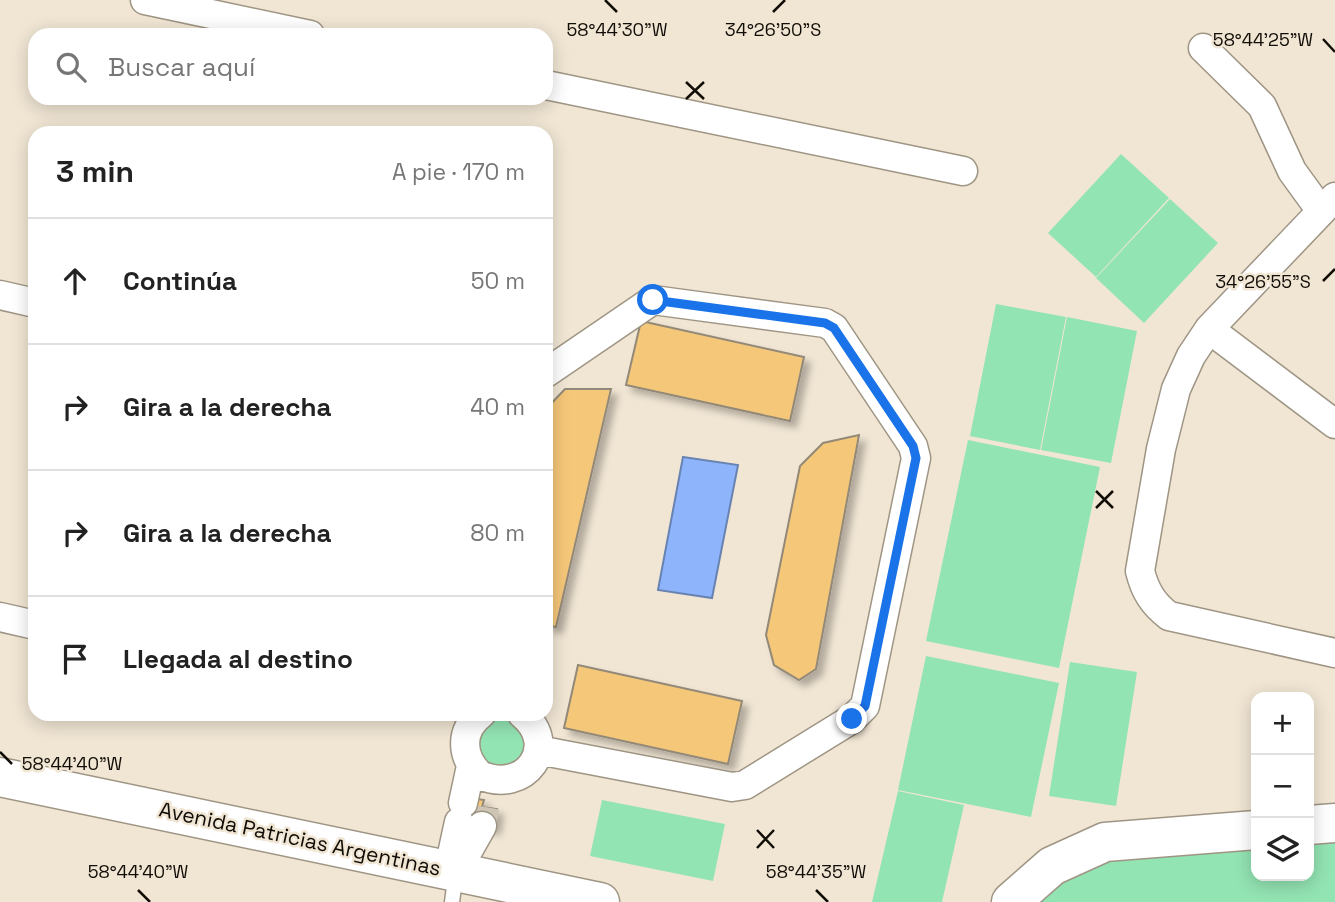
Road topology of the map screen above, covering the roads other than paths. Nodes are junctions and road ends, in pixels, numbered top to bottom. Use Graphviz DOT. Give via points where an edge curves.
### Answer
graph roads {
  1 [pos="145,0"];
  2 [pos="277,28"];
  3 [pos="1203,48"];
  4 [pos="553,86"];
  5 [pos="963,172"];
  6 [pos="1328,204"];
  7 [pos="0,295"];
  8 [pos="28,301"];
  9 [pos="1209,329"];
  10 [pos="553,368"];
  11 [pos="1335,424"];
  12 [pos="0,617"];
  13 [pos="28,623"];
  14 [pos="1335,653"];
  15 [pos="474,721"];
  16 [pos="528,721"];
  17 [pos="538,750"];
  18 [pos="0,777"];
  19 [pos="475,801"];
  20 [pos="1335,823"];
  21 [pos="1314,825"];
  22 [pos="1251,830"];
  23 [pos="452,881"];
  24 [pos="600,902"];
  25 [pos="1011,902"];
  1 -- 2 [label="street"];
  3 -- 6 [label="street" via="1262,106 1292,171"];
  4 -- 5 [label="street"];
  6 -- 9 [label="street"];
  7 -- 8 [label="street"];
  9 -- 11 [label="street"];
  9 -- 14 [label="street" via="1176,389 1140,571 1143,585 1155,606 1169,616"];
  10 -- 17 [label="street" via="653,300 825,323 834,328 913,446 916,458 865,706 852,719 745,785 732,787"];
  12 -- 13 [label="street"];
  15 -- 19 [label="street" via="464,742"];
  16 -- 17 [label="street" via="537,734"];
  17 -- 19 [label="street" via="534,762 516,779"];
  18 -- 23 [label="street, Avenida Patricias Argentinas"];
  19 -- 23 [label="street"];
  20 -- 21 [label="street"];
  22 -- 25 [label="street" via="1105,842 1052,866"];
  23 -- 24 [label="street, Avenida Patricias Argentinas"];
}
